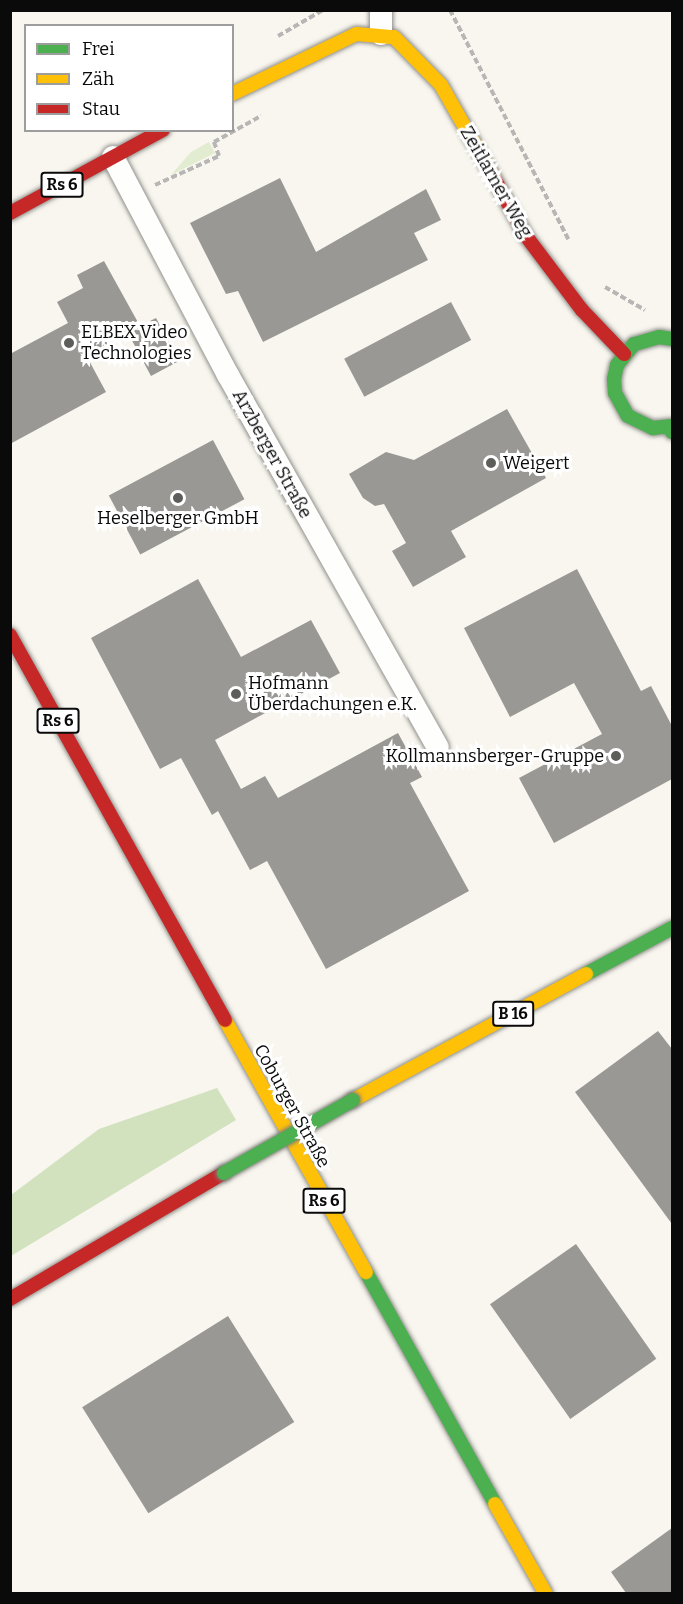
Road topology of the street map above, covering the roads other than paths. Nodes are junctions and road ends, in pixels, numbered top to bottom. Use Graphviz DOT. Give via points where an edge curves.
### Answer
graph roads {
  1 [pos="381,10"];
  2 [pos="381,34"];
  3 [pos="234,93"];
  4 [pos="159,132"];
  5 [pos="113,157"];
  6 [pos="10,213"];
  7 [pos="672,339"];
  8 [pos="624,354"];
  9 [pos="672,428"];
  10 [pos="10,635"];
  11 [pos="438,747"];
  12 [pos="672,928"];
  13 [pos="10,1299"];
  14 [pos="546,1593"];
  1 -- 2 [label="street"];
  2 -- 3 [label="main road" via="356,34"];
  2 -- 8 [label="main road, Zeitlarner Weg" via="410,48 441,85 526,236 582,310"];
  4 -- 5 [label="main road, Rs 6"];
  5 -- 6 [label="main road, Rs 6"];
  5 -- 11 [label="street, Arzberger Straße"];
  7 -- 8 [label="main road" via="646,339"];
  8 -- 9 [label="main road" via="614,379 620,405 640,424"];
  10 -- 14 [label="main road, Coburger Straße / Rs 6"];
  12 -- 13 [label="main road, B 16, bridge" via="353,1100"];
}
